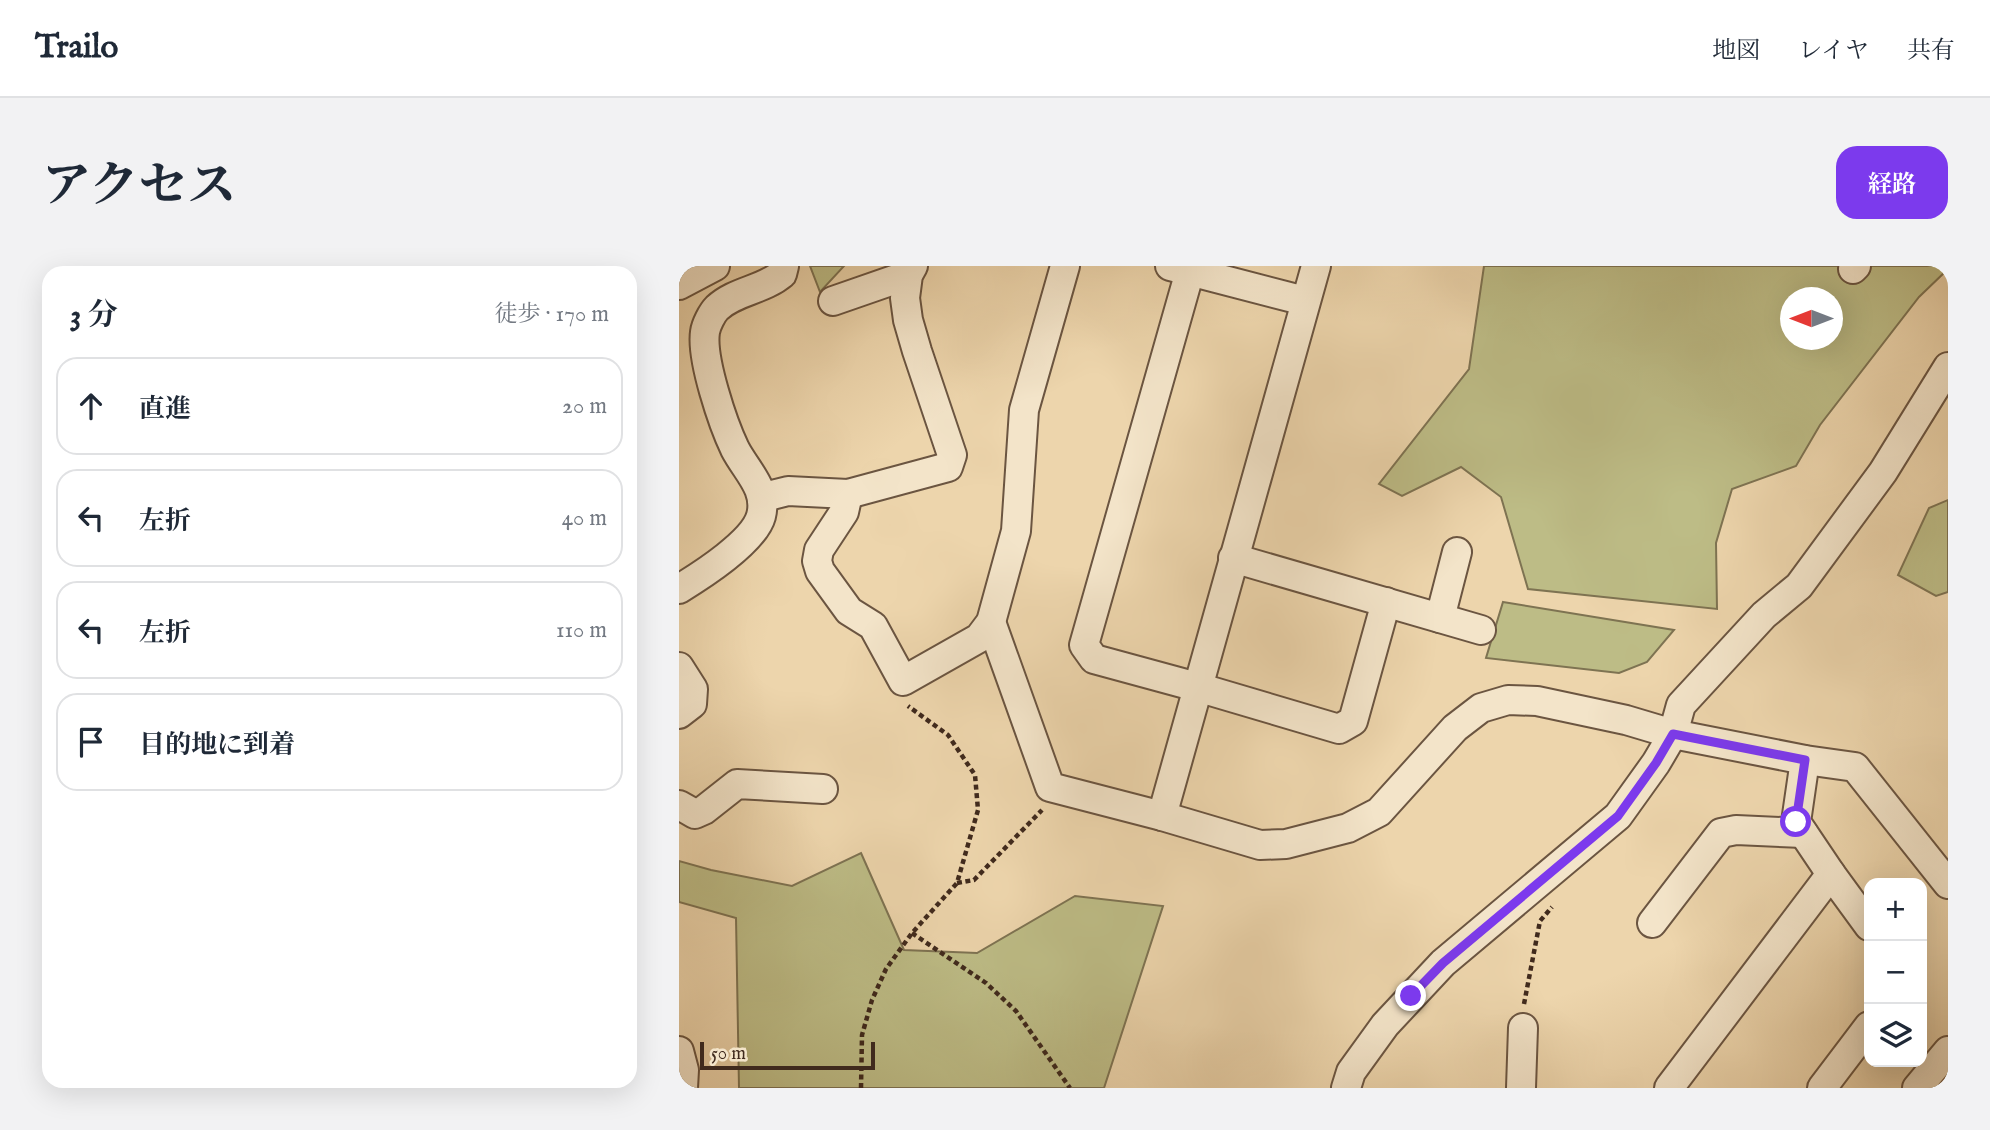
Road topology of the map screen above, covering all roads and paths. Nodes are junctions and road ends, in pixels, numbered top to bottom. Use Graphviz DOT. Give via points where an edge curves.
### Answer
graph roads {
  1 [pos="715,266"];
  2 [pos="784,266"];
  3 [pos="1065,266"];
  4 [pos="1316,266"];
  5 [pos="1180,269"];
  6 [pos="911,270"];
  7 [pos="679,285"];
  8 [pos="833,301"];
  9 [pos="1305,301"];
  10 [pos="1948,367"];
  11 [pos="848,494"];
  12 [pos="764,497"];
  13 [pos="1457,552"];
  14 [pos="1233,558"];
  15 [pos="679,589"];
  16 [pos="1386,602"];
  17 [pos="1440,618"];
  18 [pos="992,622"];
  19 [pos="1481,630"];
  20 [pos="679,667"];
  21 [pos="904,681"];
  22 [pos="1197,687"];
  23 [pos="679,714"];
  24 [pos="1673,734"];
  25 [pos="1805,760"];
  26 [pos="823,789"];
  27 [pos="1062,790"];
  28 [pos="679,805"];
  29 [pos="1162,816"];
  30 [pos="1803,833"];
  31 [pos="1831,874"];
  32 [pos="957,883"];
  33 [pos="1948,884"];
  34 [pos="1556,902"];
  35 [pos="1864,919"];
  36 [pos="1653,923"];
  37 [pos="912,933"];
  38 [pos="1523,1028"];
  39 [pos="1864,1033"];
  40 [pos="679,1051"];
  41 [pos="1948,1051"];
  42 [pos="683,1088"];
  43 [pos="861,1088"];
  44 [pos="1070,1088"];
  45 [pos="1346,1088"];
  46 [pos="1521,1088"];
  47 [pos="1669,1088"];
  48 [pos="1822,1088"];
  49 [pos="1917,1088"];
  1 -- 7 [label="street"];
  2 -- 12 [label="street" via="773,282 715,309 705,331 706,358 719,406 735,448"];
  3 -- 18 [label="street" via="1024,410 1016,531"];
  4 -- 9 [label="street"];
  5 -- 9 [label="street"];
  5 -- 22 [label="street" via="1084,645 1094,659"];
  6 -- 8 [label="street"];
  6 -- 11 [label="street" via="905,298 908,320 952,455 949,467"];
  9 -- 14 [label="street"];
  10 -- 24 [label="street" via="1882,472 1799,586 1764,615 1681,705"];
  11 -- 12 [label="street" via="788,491"];
  11 -- 21 [label="street" via="844,512 819,550 817,561 849,611 873,626"];
  12 -- 15 [label="street" via="760,519 739,547"];
  13 -- 17 [label="street"];
  14 -- 16 [label="street"];
  14 -- 22 [label="street"];
  16 -- 17 [label="street"];
  16 -- 22 [label="street" via="1353,721 1339,729"];
  17 -- 19 [label="street"];
  18 -- 21 [label="street" via="979,638"];
  18 -- 27 [label="street" via="1050,787"];
  20 -- 23 [label="street" via="693,689 692,704"];
  21 -- 32 [label="path" via="908,706 949,735 975,775 978,810"];
  22 -- 29 [label="street"];
  24 -- 25 [label="street"];
  24 -- 29 [label="street" via="1537,701 1508,700 1481,708 1455,728 1379,812 1348,828 1286,845 1260,845"];
  24 -- 45 [label="street" via="1618,816 1443,963 1385,1025"];
  25 -- 30 [label="street" via="1796,822"];
  25 -- 33 [label="street" via="1855,767"];
  26 -- 28 [label="street" via="737,784 695,814"];
  27 -- 29 [label="street"];
  27 -- 32 [label="path" via="974,880"];
  30 -- 31 [label="street"];
  30 -- 36 [label="street" via="1721,833"];
  31 -- 35 [label="street"];
  31 -- 47 [label="street"];
  32 -- 37 [label="path"];
  34 -- 38 [label="path" via="1540,921"];
  37 -- 43 [label="path" via="886,969 872,1000 862,1035"];
  37 -- 44 [label="path" via="986,983 1016,1011"];
  38 -- 46 [label="street"];
  39 -- 48 [label="street"];
  40 -- 42 [label="street"];
  41 -- 49 [label="street"];
}
